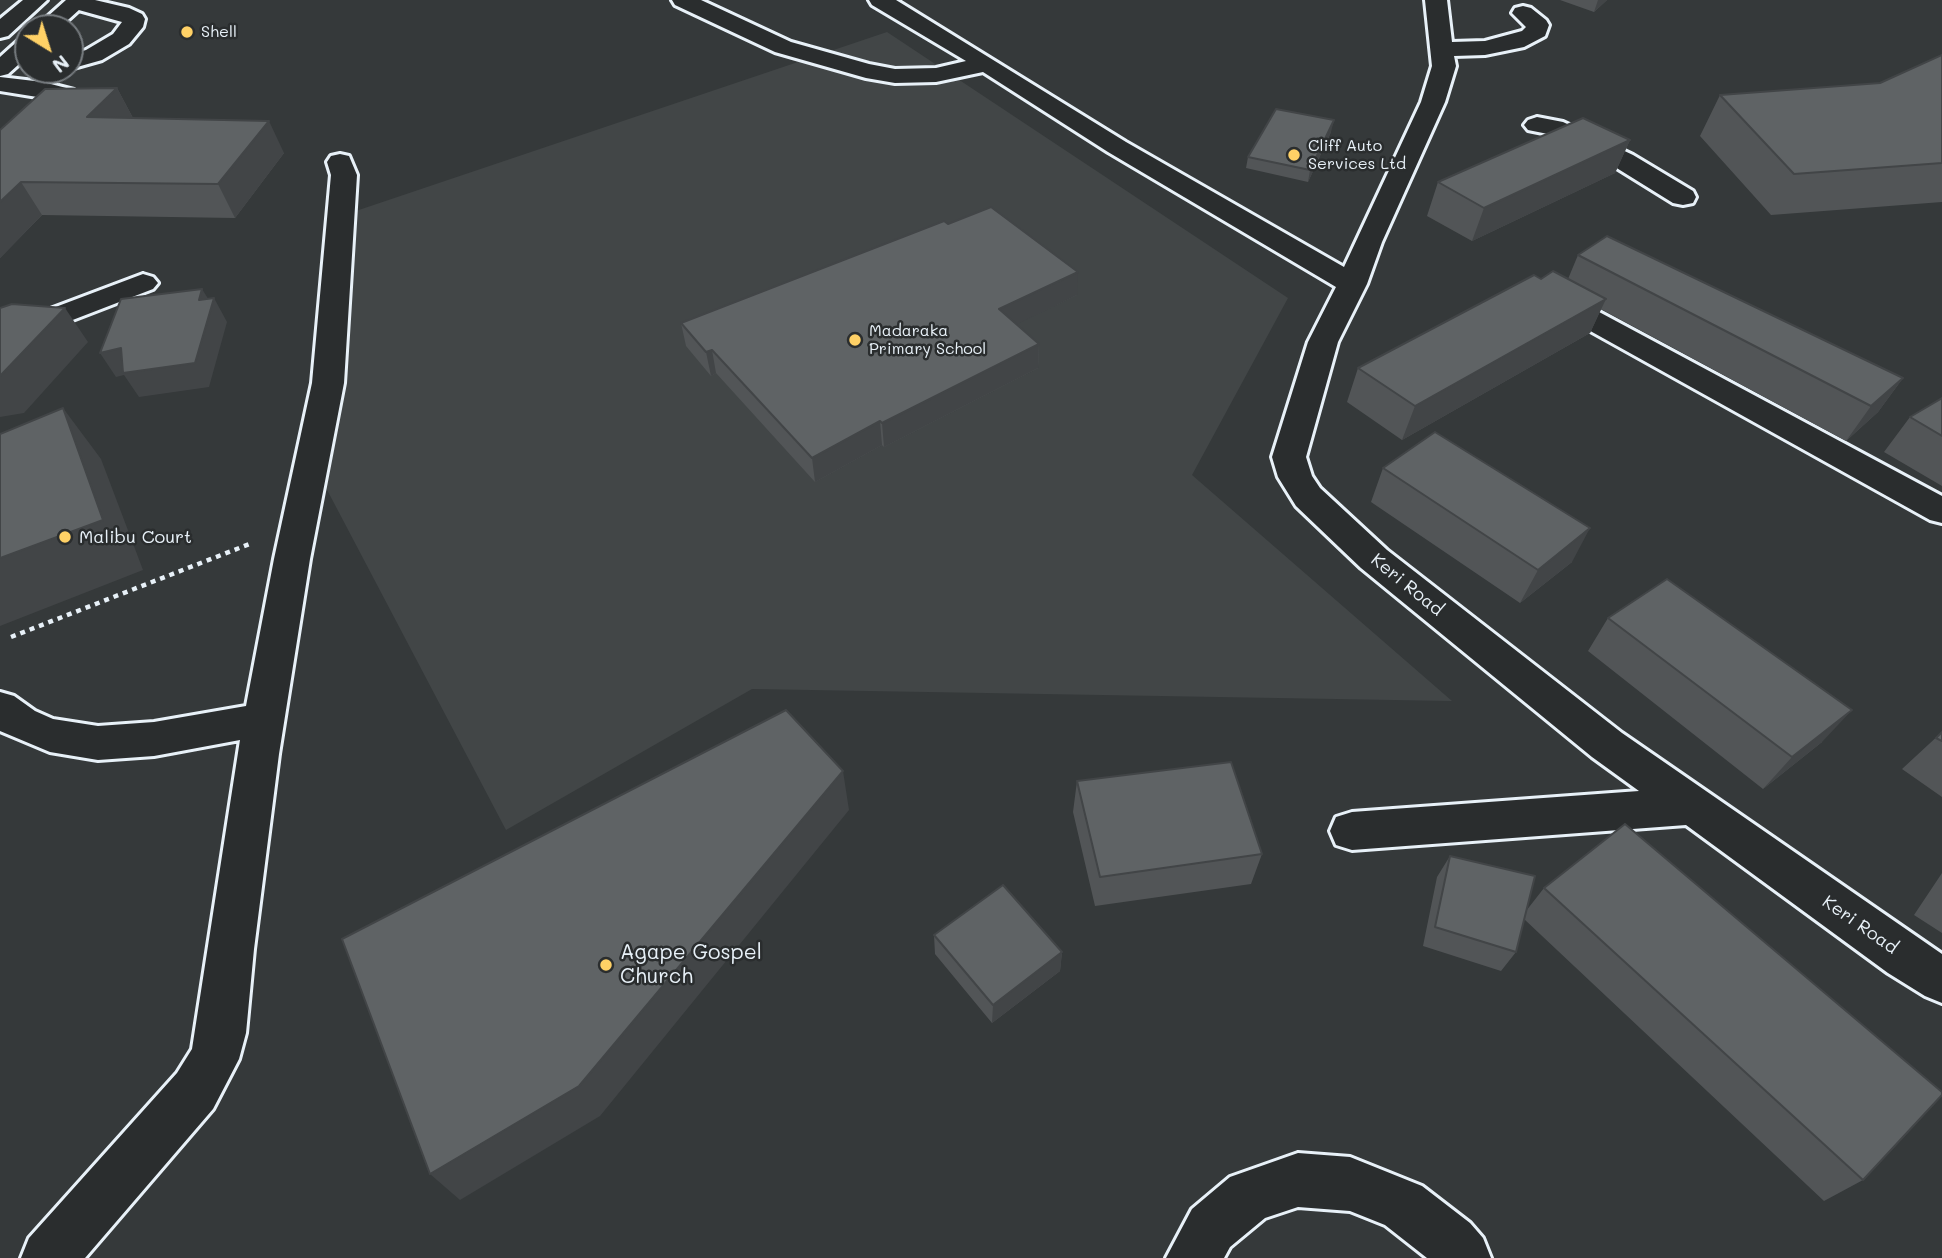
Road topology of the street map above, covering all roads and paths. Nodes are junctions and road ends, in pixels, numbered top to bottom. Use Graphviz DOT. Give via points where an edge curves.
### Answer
graph roads {
  1 [pos="36,0"];
  2 [pos="682,0"];
  3 [pos="880,0"];
  4 [pos="1436,0"];
  5 [pos="77,1"];
  6 [pos="1523,13"];
  7 [pos="62,14"];
  8 [pos="3,26"];
  9 [pos="1442,49"];
  10 [pos="84,58"];
  11 [pos="14,60"];
  12 [pos="986,64"];
  13 [pos="1,74"];
  14 [pos="62,112"];
  15 [pos="1537,125"];
  16 [pos="340,162"];
  17 [pos="1683,197"];
  18 [pos="1524,282"];
  19 [pos="142,283"];
  20 [pos="1352,284"];
  21 [pos="0,339"];
  22 [pos="1942,511"];
  23 [pos="298,525"];
  24 [pos="11,637"];
  25 [pos="0,708"];
  26 [pos="264,719"];
  27 [pos="1693,806"];
  28 [pos="1352,831"];
  29 [pos="1942,980"];
  30 [pos="49,1258"];
  31 [pos="1194,1258"];
  32 [pos="1463,1258"];
  1 -- 8 [label="street"];
  2 -- 12 [label="street" via="783,47 866,71 936,75"];
  3 -- 12 [label="street"];
  4 -- 9 [label="street, Keri Road"];
  5 -- 7 [label="street"];
  5 -- 10 [label="street" via="134,19 121,39"];
  6 -- 9 [label="street" via="1538,25 1530,36 1485,48"];
  9 -- 20 [label="street, Keri Road" via="1444,66 1433,102"];
  11 -- 13 [label="street"];
  12 -- 20 [label="street" via="1117,147"];
  13 -- 14 [label="street" via="65,95 70,100"];
  15 -- 17 [label="street" via="1549,125 1624,161"];
  16 -- 23 [label="street" via="344,176 328,383"];
  18 -- 22 [label="street"];
  19 -- 21 [label="street"];
  20 -- 27 [label="street, Keri Road" via="1323,342 1289,457 1308,497 1374,559 1607,745"];
  23 -- 24 [label="path"];
  23 -- 26 [label="street"];
  25 -- 26 [label="street" via="20,723 50,735 98,743 154,739"];
  26 -- 30 [label="street" via="222,1033 214,1059 195,1091"];
  27 -- 28 [label="street"];
  27 -- 29 [label="street, Keri Road"];
  31 -- 32 [label="street" via="1211,1228 1250,1196 1298,1180 1350,1184 1403,1205 1451,1242"];
}
